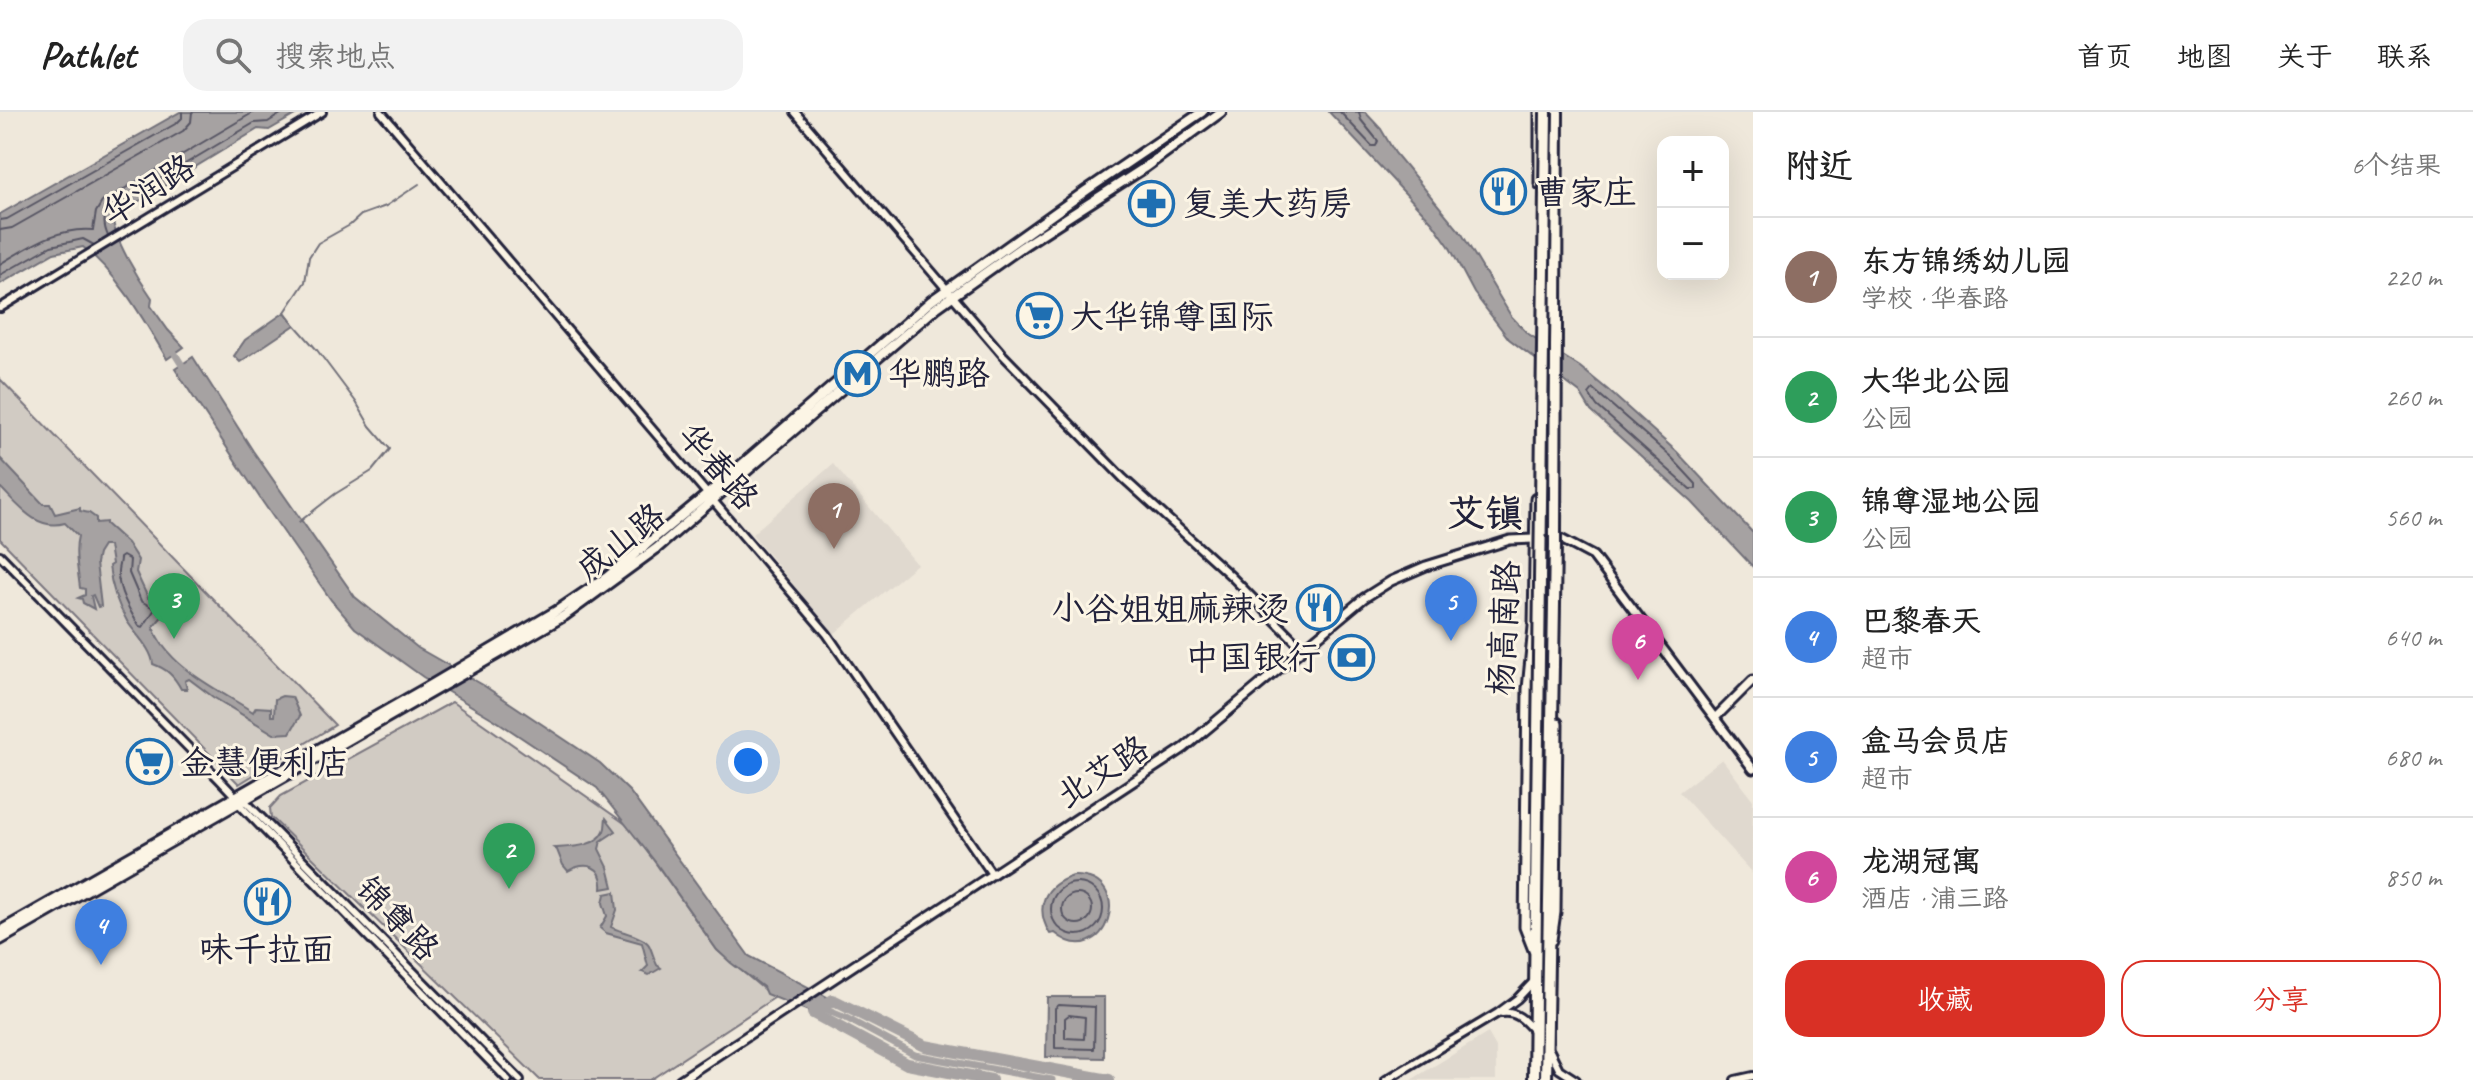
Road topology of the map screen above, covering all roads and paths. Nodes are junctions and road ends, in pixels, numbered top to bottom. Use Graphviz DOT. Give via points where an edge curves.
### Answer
graph roads {
  1 [pos="322,112"];
  2 [pos="381,112"];
  3 [pos="795,112"];
  4 [pos="1202,112"];
  5 [pos="1221,112"];
  6 [pos="1543,112"];
  7 [pos="1559,112"];
  8 [pos="949,293"];
  9 [pos="0,308"];
  10 [pos="711,496"];
  11 [pos="1535,538"];
  12 [pos="1559,538"];
  13 [pos="0,555"];
  14 [pos="1303,649"];
  15 [pos="1753,680"];
  16 [pos="1715,718"];
  17 [pos="1753,769"];
  18 [pos="240,800"];
  19 [pos="992,874"];
  20 [pos="0,931"];
  21 [pos="0,940"];
  22 [pos="1548,952"];
  23 [pos="1535,953"];
  24 [pos="1535,980"];
  25 [pos="1498,1013"];
  26 [pos="1534,1031"];
  27 [pos="1547,1045"];
  28 [pos="1753,1076"];
  29 [pos="508,1080"];
  30 [pos="520,1080"];
  31 [pos="680,1080"];
  32 [pos="1386,1080"];
  33 [pos="1534,1080"];
  34 [pos="1546,1080"];
  35 [pos="1576,1080"];
  36 [pos="1735,1080"];
  1 -- 9 [label="street, 华润路"];
  2 -- 10 [label="street, 华春路"];
  3 -- 8 [label="street"];
  4 -- 8 [label="main road, 成山路"];
  5 -- 8 [label="main road, 成山路"];
  6 -- 11 [label="main road, 杨高南路, bridge"];
  6 -- 23 [label="highway, 杨高南路, bridge"];
  7 -- 12 [label="main road, 杨高南路"];
  7 -- 22 [label="highway, 杨高南路, bridge"];
  8 -- 10 [label="main road, 成山路"];
  8 -- 14 [label="street" via="1123,478"];
  10 -- 18 [label="main road, 成山路" via="558,610"];
  10 -- 19 [label="street, 华春路" via="827,634"];
  11 -- 12 [label="street, 北艾路"];
  11 -- 14 [label="street, 北艾路" via="1510,540 1406,573 1364,598"];
  11 -- 23 [label="main road, 杨高南路" via="1525,911"];
  12 -- 16 [label="street" via="1593,556"];
  12 -- 22 [label="main road, 杨高南路" via="1555,926"];
  13 -- 18 [label="street, 锦尊路"];
  14 -- 19 [label="street, 北艾路" via="1184,748"];
  15 -- 16 [label="street"];
  16 -- 17 [label="street"];
  18 -- 20 [label="main road, 成山路"];
  18 -- 21 [label="main road, 成山路"];
  18 -- 29 [label="street, 锦尊路"];
  18 -- 30 [label="street, 锦尊路"];
  19 -- 31 [label="street, 北艾路"];
  22 -- 27 [label="highway, 杨高南路"];
  23 -- 24 [label="highway, 杨高南路"];
  24 -- 25 [label="street"];
  24 -- 26 [label="highway, 杨高南路"];
  25 -- 26 [label="street" via="1515,1013"];
  25 -- 32 [label="street"];
  26 -- 33 [label="highway, 杨高南路"];
  27 -- 34 [label="highway, 杨高南路"];
  27 -- 35 [label="street" via="1559,1069"];
  28 -- 36 [label="street"];
}
